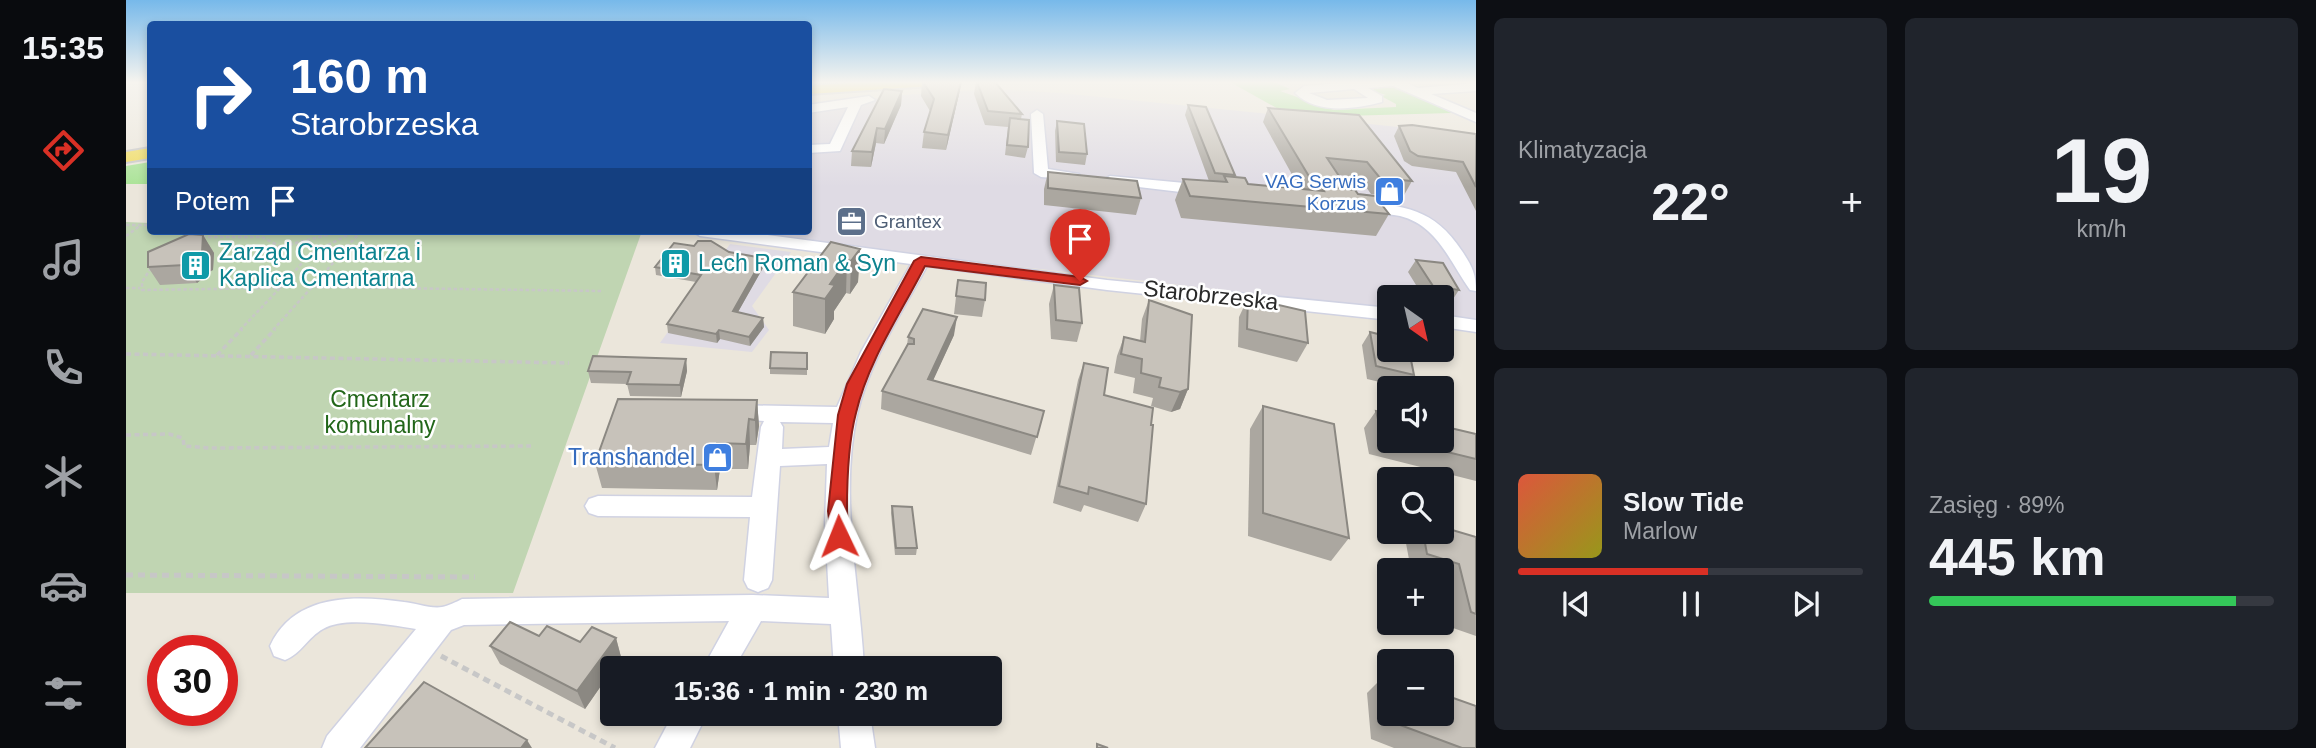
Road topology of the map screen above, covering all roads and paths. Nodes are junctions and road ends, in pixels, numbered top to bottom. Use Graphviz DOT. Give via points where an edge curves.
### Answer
graph roads {
  1 [pos="854,117"];
  2 [pos="1037,117"];
  3 [pos="812,149"];
  4 [pos="147,154"];
  5 [pos="147,159"];
  6 [pos="126,160"];
  7 [pos="1224,192"];
  8 [pos="1335,204"];
  9 [pos="126,225"];
  10 [pos="141,225"];
  11 [pos="147,225"];
  12 [pos="328,235"];
  13 [pos="348,235"];
  14 [pos="357,235"];
  15 [pos="736,235"];
  16 [pos="126,236"];
  17 [pos="197,237"];
  18 [pos="281,247"];
  19 [pos="237,258"];
  20 [pos="156,261"];
  21 [pos="921,261"];
  22 [pos="1473,278"];
  23 [pos="312,286"];
  24 [pos="126,288"];
  25 [pos="140,288"];
  26 [pos="280,288"];
  27 [pos="603,291"];
  28 [pos="1377,313"];
  29 [pos="1454,323"];
  30 [pos="1476,326"];
  31 [pos="126,354"];
  32 [pos="217,355"];
  33 [pos="250,356"];
  34 [pos="569,363"];
  35 [pos="712,413"];
  36 [pos="846,415"];
  37 [pos="772,427"];
  38 [pos="126,435"];
  39 [pos="531,446"];
  40 [pos="841,455"];
  41 [pos="769,458"];
  42 [pos="598,506"];
  43 [pos="763,507"];
  44 [pos="126,575"];
  45 [pos="475,577"];
  46 [pos="755,594"];
  47 [pos="845,612"];
  48 [pos="441,621"];
  49 [pos="285,646"];
  50 [pos="420,646"];
  51 [pos="724,656"];
  52 [pos="848,656"];
  53 [pos="684,726"];
  54 [pos="855,726"];
  55 [pos="339,748"];
  56 [pos="615,748"];
  57 [pos="672,748"];
  58 [pos="858,748"];
  1 -- 3 [label="street" via="835,148"];
  2 -- 7 [label="street" via="1041,173"];
  4 -- 6 [label="main road"];
  5 -- 6 [label="main road"];
  8 -- 22 [label="street" via="1394,209 1424,218 1446,238"];
  9 -- 10 [label="path"];
  10 -- 11 [label="path"];
  10 -- 16 [label="path"];
  12 -- 18 [label="path"];
  13 -- 26 [label="path" via="310,254"];
  14 -- 23 [label="path"];
  15 -- 21 [label="street, Starobrzeska"];
  17 -- 18 [label="path" via="262,237"];
  18 -- 19 [label="path"];
  20 -- 25 [label="path"];
  21 -- 28 [label="street, Starobrzeska"];
  21 -- 36 [label="street" via="855,384"];
  23 -- 27 [label="path"];
  23 -- 33 [label="path"];
  24 -- 25 [label="path"];
  25 -- 26 [label="path"];
  26 -- 32 [label="path"];
  29 -- 30 [label="street"];
  31 -- 32 [label="path"];
  32 -- 33 [label="path"];
  33 -- 34 [label="path"];
  35 -- 36 [label="street"];
  36 -- 40 [label="street"];
  37 -- 41 [label="street"];
  38 -- 39 [label="path" via="169,434 183,438 184,446 209,448"];
  40 -- 41 [label="street"];
  40 -- 47 [label="street" via="837,511"];
  41 -- 43 [label="street"];
  42 -- 43 [label="street"];
  43 -- 46 [label="street"];
  44 -- 45 [label="path"];
  46 -- 47 [label="street"];
  46 -- 48 [label="street" via="462,612"];
  46 -- 51 [label="street"];
  47 -- 52 [label="street"];
  48 -- 49 [label="street" via="390,611 349,611 318,617"];
  48 -- 50 [label="street"];
  50 -- 55 [label="street"];
  50 -- 56 [label="path"];
  53 -- 57 [label="street"];
  54 -- 58 [label="street"];
}
